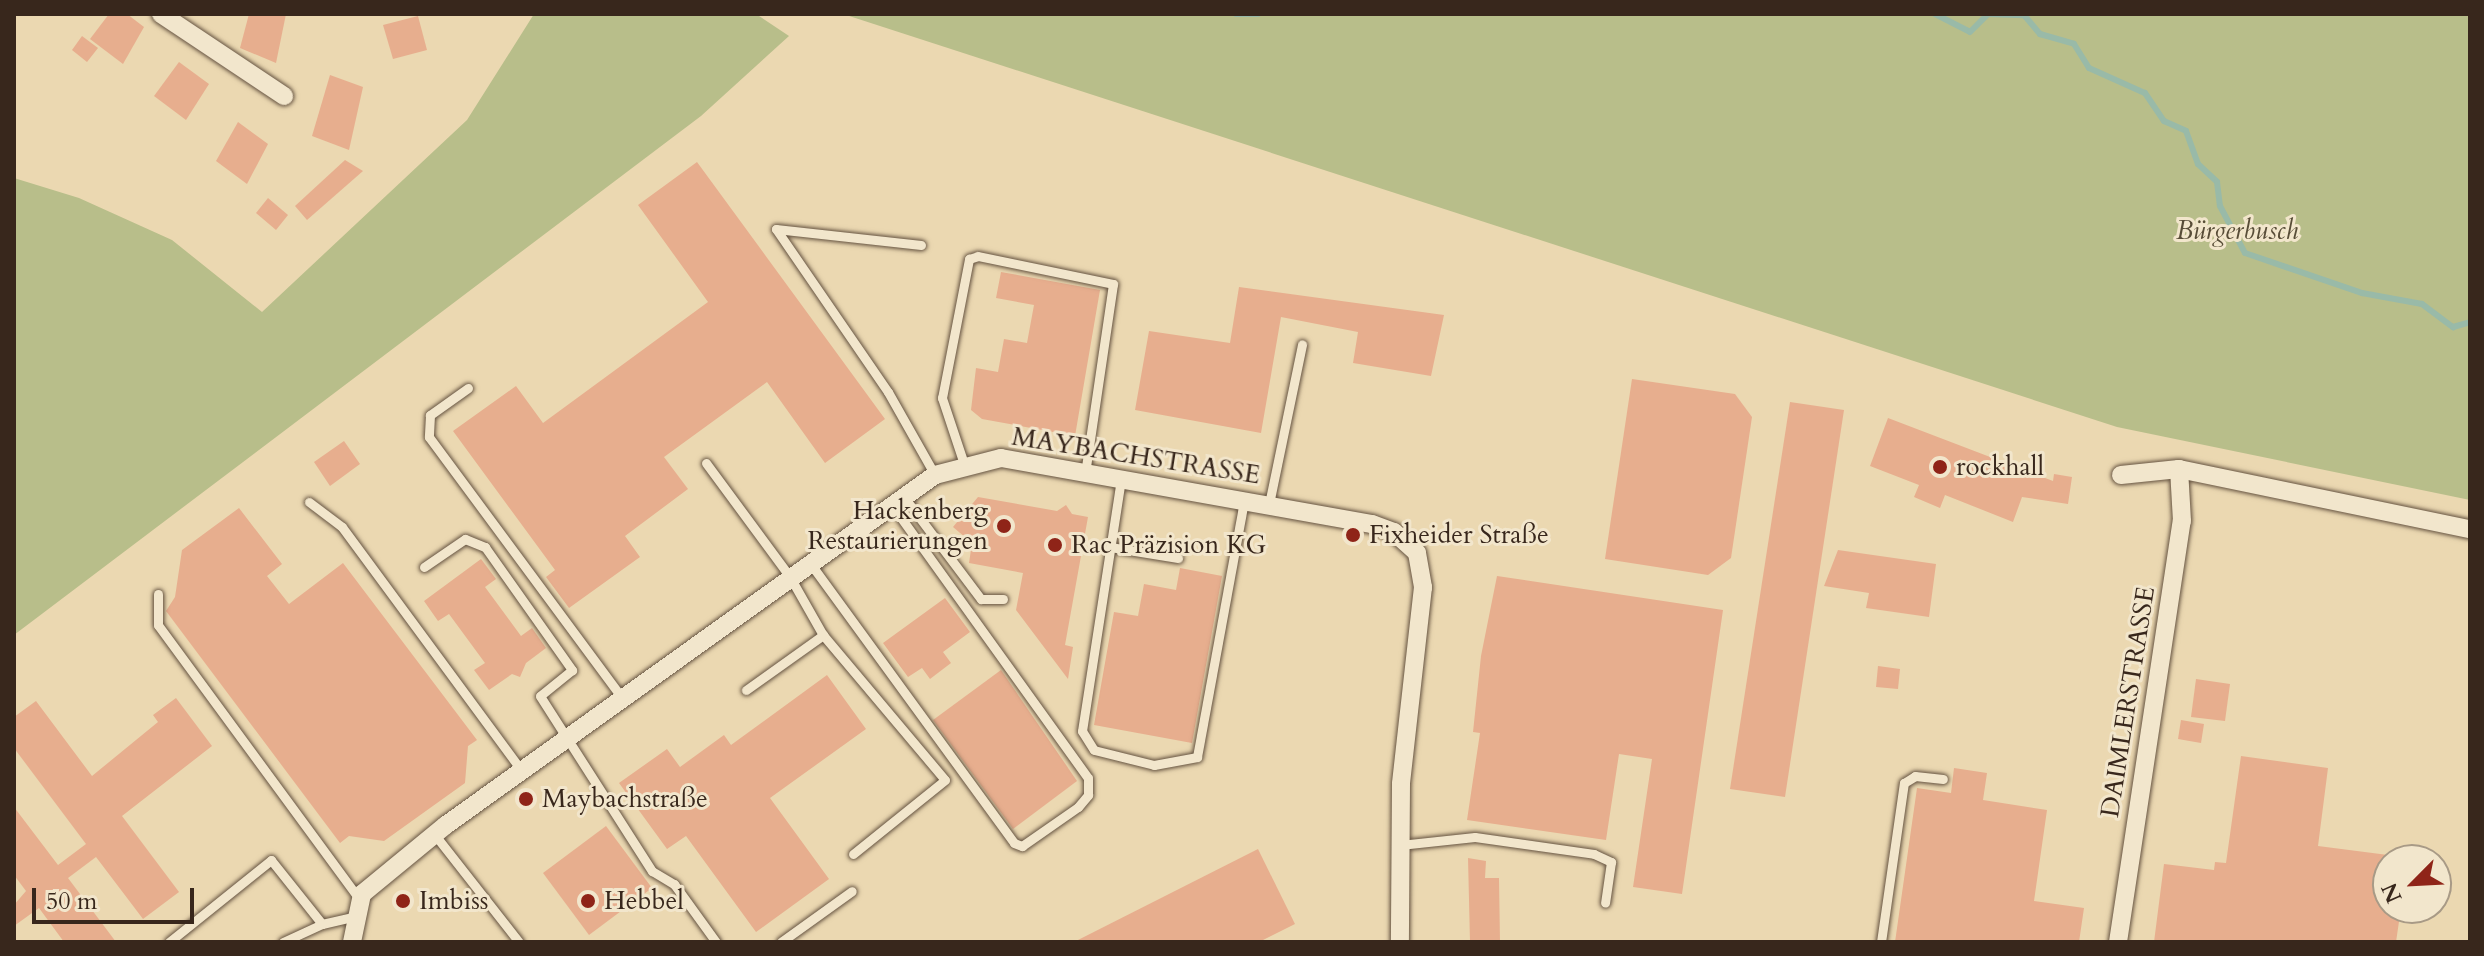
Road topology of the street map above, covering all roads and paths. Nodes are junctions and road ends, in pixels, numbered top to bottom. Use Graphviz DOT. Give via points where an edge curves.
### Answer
graph roads {
  1 [pos="161,14"];
  2 [pos="284,96"];
  3 [pos="921,245"];
  4 [pos="1302,344"];
  5 [pos="468,388"];
  6 [pos="706,463"];
  7 [pos="964,464"];
  8 [pos="2179,469"];
  9 [pos="1085,473"];
  10 [pos="935,475"];
  11 [pos="2121,475"];
  12 [pos="1121,479"];
  13 [pos="1244,500"];
  14 [pos="898,501"];
  15 [pos="309,502"];
  16 [pos="1269,504"];
  17 [pos="2470,529"];
  18 [pos="1110,547"];
  19 [pos="1178,558"];
  20 [pos="810,563"];
  21 [pos="424,567"];
  22 [pos="790,577"];
  23 [pos="158,594"];
  24 [pos="1003,599"];
  25 [pos="823,635"];
  26 [pos="746,690"];
  27 [pos="622,698"];
  28 [pos="568,737"];
  29 [pos="522,771"];
  30 [pos="1943,779"];
  31 [pos="435,835"];
  32 [pos="1400,845"];
  33 [pos="853,854"];
  34 [pos="852,891"];
  35 [pos="1605,903"];
  36 [pos="358,908"];
  37 [pos="322,924"];
  38 [pos="794,938"];
  39 [pos="169,942"];
  40 [pos="283,942"];
  41 [pos="352,942"];
  42 [pos="519,942"];
  43 [pos="716,942"];
  44 [pos="781,942"];
  45 [pos="1400,942"];
  46 [pos="1881,942"];
  47 [pos="2118,942"];
  1 -- 2 [label="street"];
  3 -- 10 [label="lane" via="776,229 888,392"];
  4 -- 16 [label="lane"];
  5 -- 27 [label="lane" via="430,415 429,437"];
  6 -- 22 [label="lane"];
  7 -- 9 [label="street, MAYBACHSTRASSE" via="1001,458"];
  7 -- 9 [label="lane" via="942,398 969,259 978,256 1113,284"];
  7 -- 10 [label="street, MAYBACHSTRASSE"];
  8 -- 11 [label="street"];
  8 -- 17 [label="street"];
  8 -- 47 [label="street, DAIMLERSTRASSE" via="2182,521"];
  9 -- 12 [label="street, MAYBACHSTRASSE"];
  10 -- 14 [label="street, MAYBACHSTRASSE"];
  12 -- 13 [label="street, MAYBACHSTRASSE"];
  12 -- 18 [label="lane"];
  13 -- 16 [label="street, MAYBACHSTRASSE"];
  13 -- 18 [label="lane" via="1202,740 1197,757 1184,763 1154,765 1105,754 1087,744 1082,731"];
  14 -- 20 [label="street, MAYBACHSTRASSE"];
  14 -- 20 [label="lane" via="1088,778 1088,795 1078,807 1033,839 1022,846 1014,843"];
  14 -- 24 [label="lane" via="981,599"];
  15 -- 29 [label="lane" via="342,527"];
  16 -- 32 [label="street, MAYBACHSTRASSE" via="1372,524 1410,545 1422,563"];
  18 -- 19 [label="lane"];
  20 -- 22 [label="street, MAYBACHSTRASSE"];
  21 -- 28 [label="lane" via="465,539 485,547 572,670 540,696"];
  22 -- 25 [label="lane"];
  22 -- 27 [label="street, MAYBACHSTRASSE"];
  23 -- 36 [label="lane" via="158,625"];
  25 -- 26 [label="lane"];
  25 -- 33 [label="lane" via="945,780"];
  27 -- 28 [label="street, MAYBACHSTRASSE"];
  28 -- 29 [label="street, MAYBACHSTRASSE"];
  28 -- 43 [label="lane" via="652,871 674,884"];
  29 -- 31 [label="street, MAYBACHSTRASSE"];
  30 -- 46 [label="lane" via="1915,776 1904,783"];
  31 -- 36 [label="street, MAYBACHSTRASSE"];
  31 -- 42 [label="lane"];
  32 -- 35 [label="lane" via="1475,837 1603,857 1611,862"];
  32 -- 45 [label="street"];
  34 -- 38 [label="lane"];
  36 -- 37 [label="lane"];
  36 -- 41 [label="street"];
  37 -- 39 [label="lane" via="271,860"];
  37 -- 40 [label="lane"];
  38 -- 44 [label="lane"];
}
